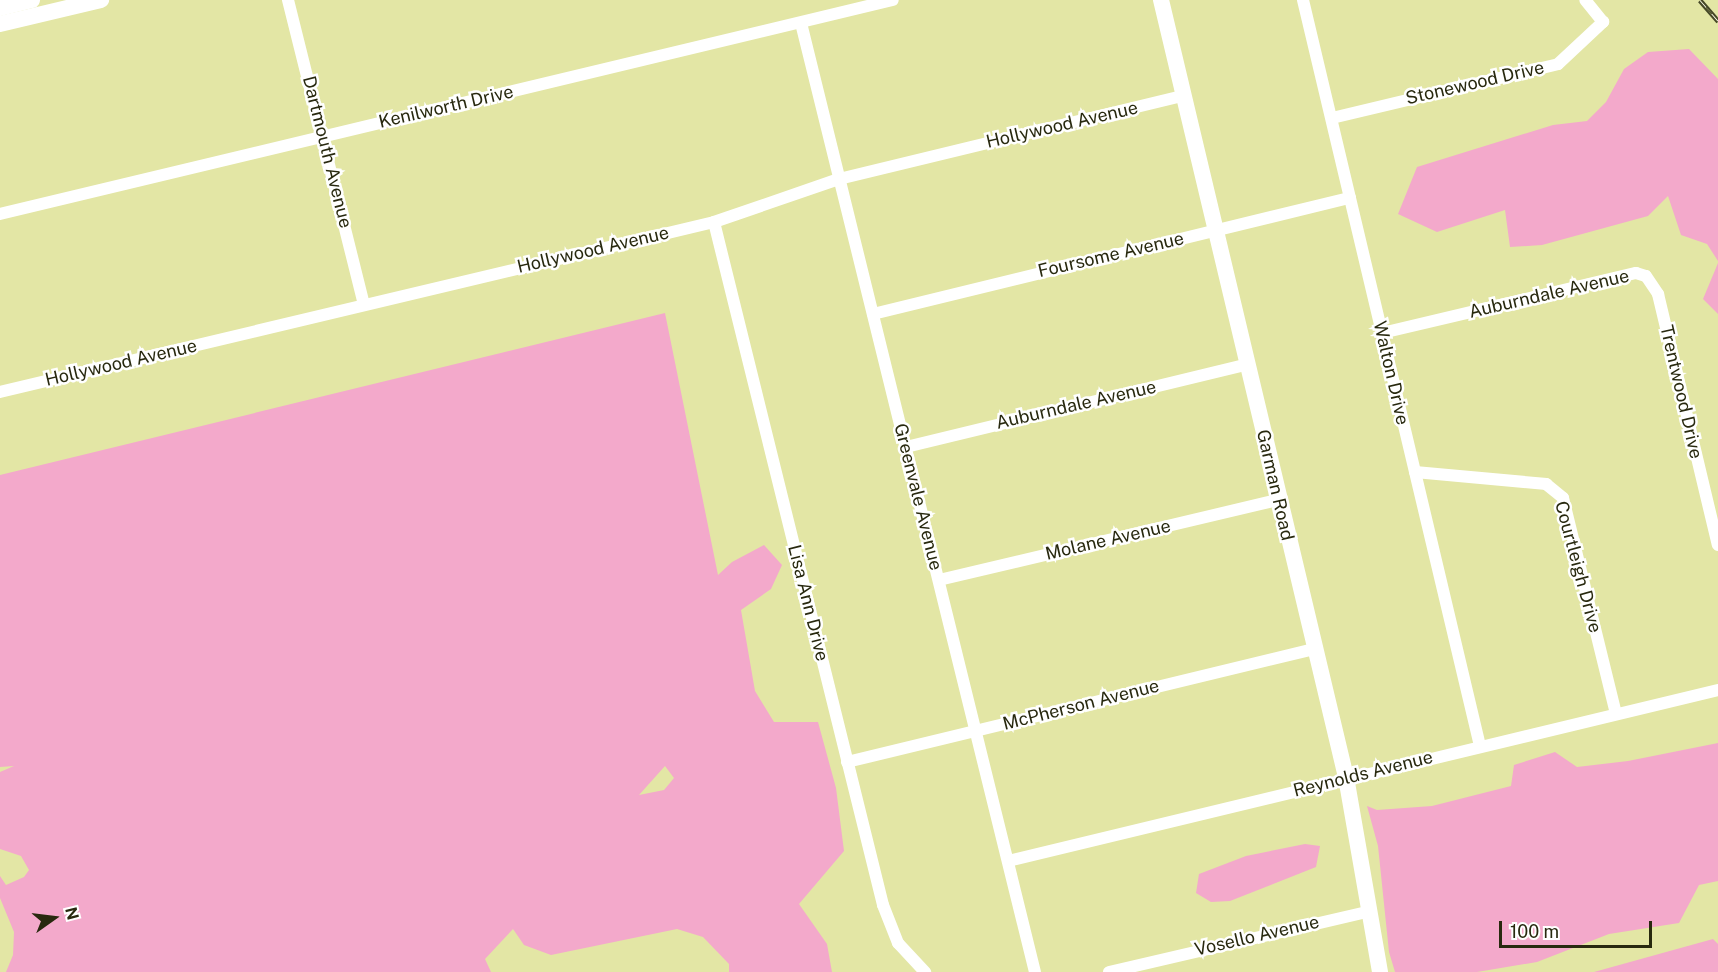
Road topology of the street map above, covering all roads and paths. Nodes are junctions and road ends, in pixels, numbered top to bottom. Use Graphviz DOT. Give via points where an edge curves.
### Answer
graph roads {
  1 [pos="101,0"];
  2 [pos="288,0"];
  3 [pos="892,0"];
  4 [pos="1161,0"];
  5 [pos="1303,0"];
  6 [pos="1585,0"];
  7 [pos="36,5"];
  8 [pos="0,8"];
  9 [pos="801,23"];
  10 [pos="0,24"];
  11 [pos="1183,96"];
  12 [pos="1332,118"];
  13 [pos="323,136"];
  14 [pos="839,179"];
  15 [pos="1350,198"];
  16 [pos="0,214"];
  17 [pos="714,222"];
  18 [pos="1215,230"];
  19 [pos="1647,276"];
  20 [pos="364,305"];
  21 [pos="873,314"];
  22 [pos="1382,333"];
  23 [pos="1246,365"];
  24 [pos="0,392"];
  25 [pos="906,447"];
  26 [pos="1415,472"];
  27 [pos="1278,500"];
  28 [pos="1718,545"];
  29 [pos="939,580"];
  30 [pos="1314,649"];
  31 [pos="1718,690"];
  32 [pos="1616,714"];
  33 [pos="975,731"];
  34 [pos="1480,746"];
  35 [pos="847,762"];
  36 [pos="1346,777"];
  37 [pos="1008,861"];
  38 [pos="1371,911"];
  39 [pos="925,972"];
  40 [pos="1035,972"];
  41 [pos="1109,972"];
  42 [pos="1380,972"];
  1 -- 7 [label="street"];
  2 -- 13 [label="street, Dartmouth Avenue"];
  3 -- 9 [label="street, Kenilworth Drive"];
  4 -- 11 [label="street, Garman Road"];
  5 -- 12 [label="street, Walton Drive"];
  6 -- 12 [label="street, Stonewood Drive" via="1603,22 1558,64"];
  7 -- 8 [label="street"];
  7 -- 10 [label="street"];
  9 -- 13 [label="street, Kenilworth Drive"];
  9 -- 14 [label="street, Greenvale Avenue"];
  11 -- 14 [label="street, Hollywood Avenue"];
  11 -- 18 [label="street, Garman Road"];
  12 -- 15 [label="street, Walton Drive"];
  13 -- 16 [label="street, Kenilworth Drive"];
  13 -- 20 [label="street, Dartmouth Avenue"];
  14 -- 17 [label="street, Hollywood Avenue"];
  14 -- 21 [label="street, Greenvale Avenue"];
  15 -- 18 [label="street, Foursome Avenue"];
  15 -- 22 [label="street, Walton Drive"];
  17 -- 20 [label="street, Hollywood Avenue"];
  17 -- 35 [label="street, Lisa Ann Drive"];
  18 -- 21 [label="street, Foursome Avenue"];
  18 -- 23 [label="street, Garman Road"];
  19 -- 22 [label="street, Auburndale Avenue" via="1636,273"];
  19 -- 28 [label="street, Trentwood Drive" via="1658,294"];
  20 -- 24 [label="street, Hollywood Avenue"];
  21 -- 25 [label="street, Greenvale Avenue"];
  22 -- 26 [label="street, Walton Drive"];
  23 -- 25 [label="street, Auburndale Avenue"];
  23 -- 27 [label="street, Garman Road"];
  25 -- 29 [label="street, Greenvale Avenue"];
  26 -- 32 [label="street, Courtleigh Drive" via="1546,484 1563,498"];
  26 -- 34 [label="street, Walton Drive"];
  27 -- 29 [label="street, Molane Avenue"];
  27 -- 30 [label="street, Garman Road"];
  29 -- 33 [label="street, Greenvale Avenue"];
  30 -- 33 [label="street, McPherson Avenue"];
  30 -- 36 [label="street, Garman Road"];
  31 -- 32 [label="street, Reynolds Avenue"];
  32 -- 34 [label="street, Reynolds Avenue"];
  33 -- 35 [label="street, McPherson Avenue"];
  33 -- 37 [label="street, Greenvale Avenue"];
  34 -- 36 [label="street, Reynolds Avenue"];
  35 -- 39 [label="street, Lisa Ann Drive" via="887,921 898,943"];
  36 -- 37 [label="street, Reynolds Avenue"];
  36 -- 38 [label="street, Garman Road"];
  37 -- 40 [label="street, Greenvale Avenue"];
  38 -- 41 [label="street, Vosello Avenue"];
  38 -- 42 [label="street, Garman Road"];
}
